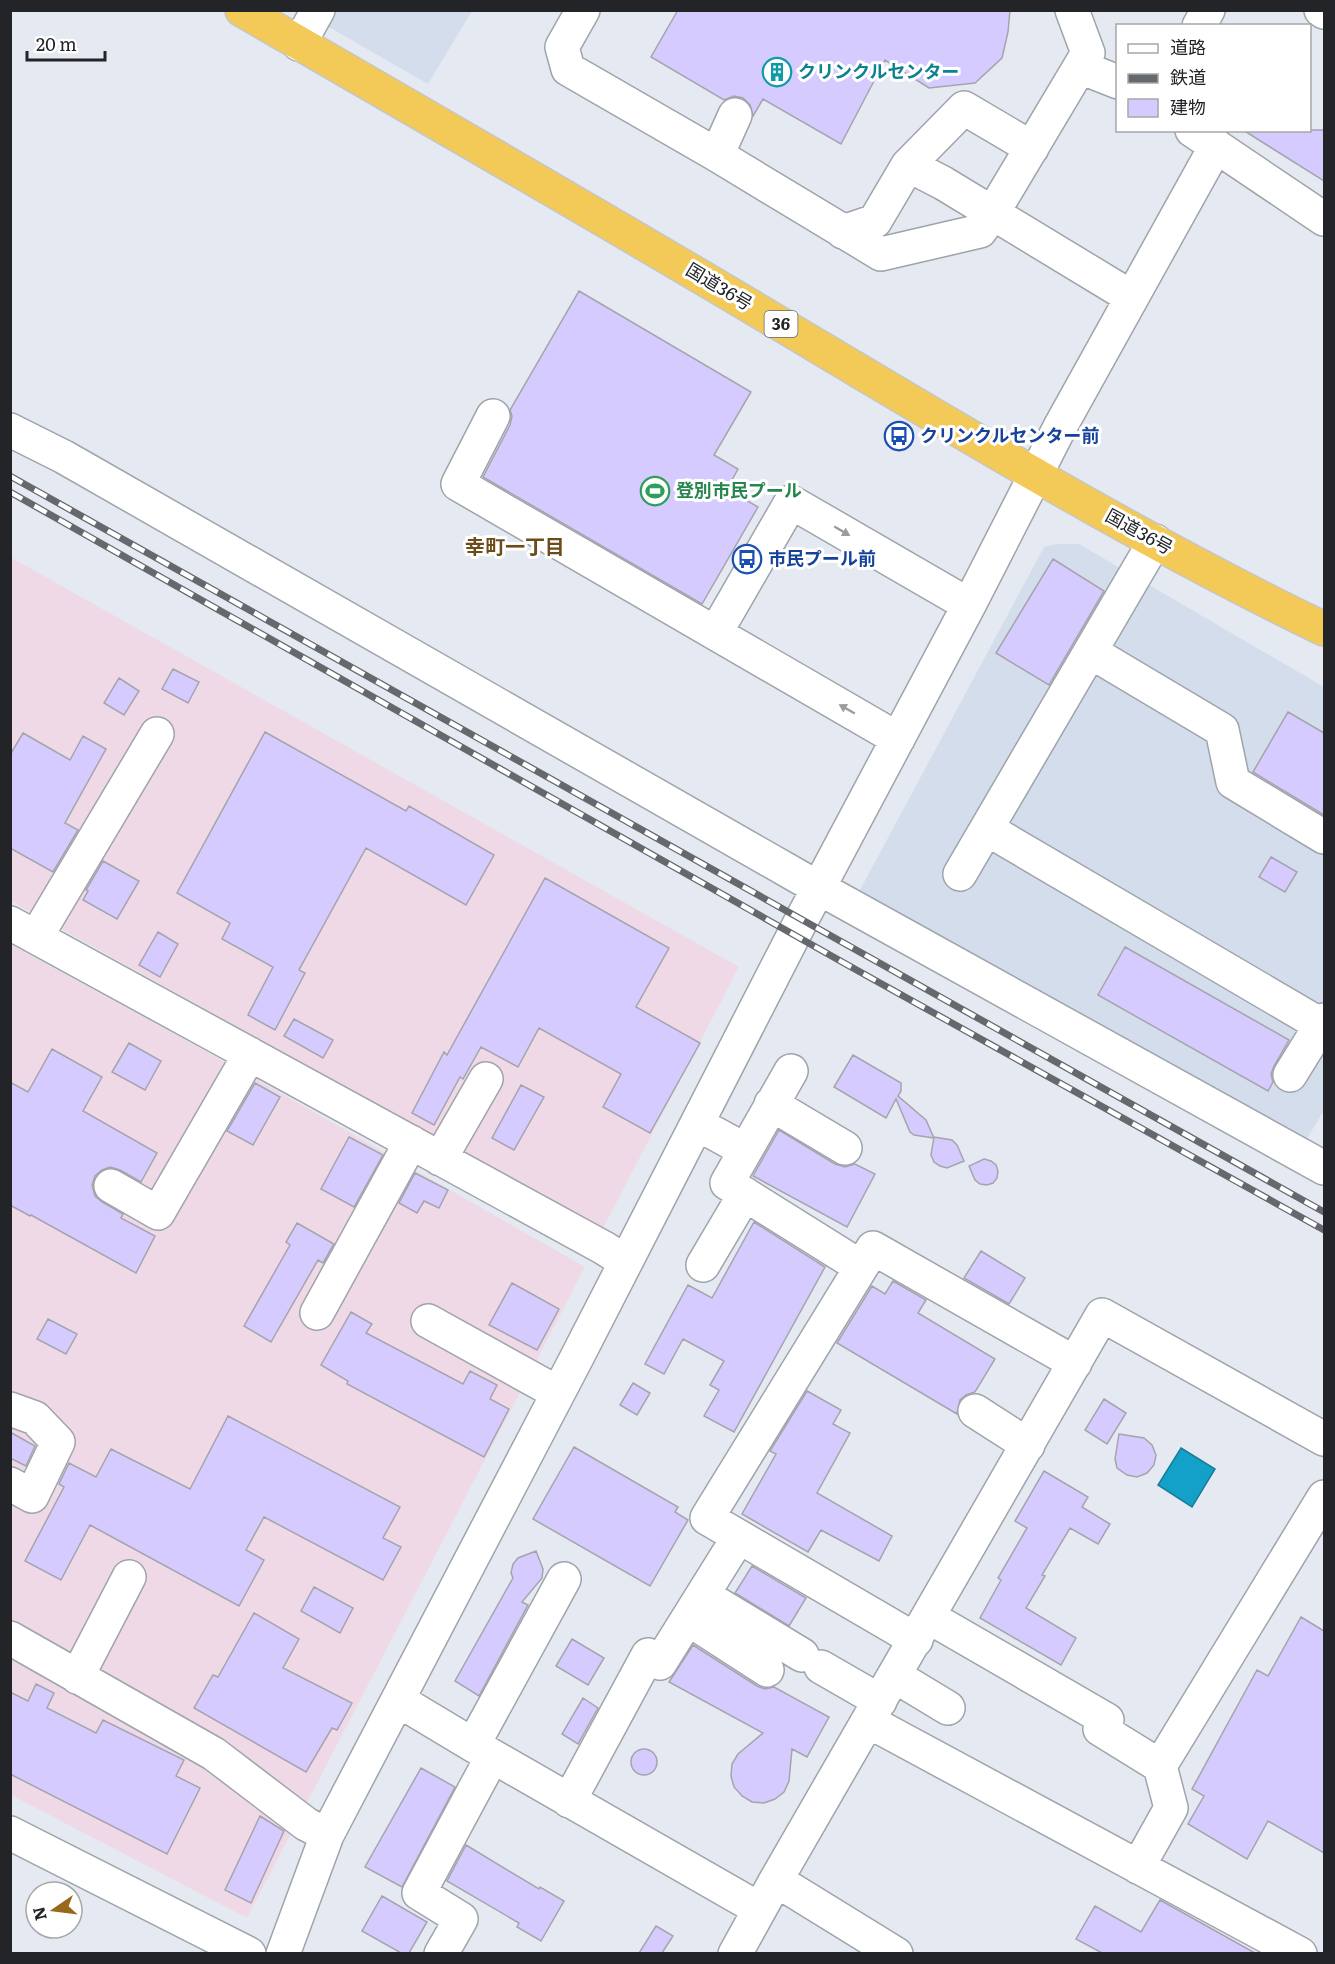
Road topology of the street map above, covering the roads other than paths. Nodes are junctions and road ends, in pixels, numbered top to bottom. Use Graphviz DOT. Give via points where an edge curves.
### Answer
graph roads {
  1 [pos="242,10"];
  2 [pos="318,10"];
  3 [pos="583,10"];
  4 [pos="1072,10"];
  5 [pos="1208,10"];
  6 [pos="1200,24"];
  7 [pos="299,44"];
  8 [pos="1080,67"];
  9 [pos="1116,81"];
  10 [pos="735,115"];
  11 [pos="1204,138"];
  12 [pos="1032,148"];
  13 [pos="717,155"];
  14 [pos="908,165"];
  15 [pos="992,214"];
  16 [pos="1324,219"];
  17 [pos="843,232"];
  18 [pos="1131,297"];
  19 [pos="493,416"];
  20 [pos="10,430"];
  21 [pos="1036,475"];
  22 [pos="1155,541"];
  23 [pos="969,605"];
  24 [pos="1324,629"];
  25 [pos="716,632"];
  26 [pos="1091,652"];
  27 [pos="157,734"];
  28 [pos="898,739"];
  29 [pos="987,829"];
  30 [pos="1324,837"];
  31 [pos="960,874"];
  32 [pos="818,888"];
  33 [pos="23,930"];
  34 [pos="1323,1022"];
  35 [pos="250,1054"];
  36 [pos="791,1071"];
  37 [pos="1290,1075"];
  38 [pos="486,1079"];
  39 [pos="771,1104"];
  40 [pos="714,1133"];
  41 [pos="411,1142"];
  42 [pos="844,1148"];
  43 [pos="745,1150"];
  44 [pos="440,1158"];
  45 [pos="1324,1168"];
  46 [pos="111,1186"];
  47 [pos="745,1194"];
  48 [pos="626,1262"];
  49 [pos="703,1265"];
  50 [pos="861,1267"];
  51 [pos="317,1313"];
  52 [pos="428,1321"];
  53 [pos="1075,1363"];
  54 [pos="558,1393"];
  55 [pos="10,1409"];
  56 [pos="975,1411"];
  57 [pos="1324,1439"];
  58 [pos="1028,1444"];
  59 [pos="10,1484"];
  60 [pos="1324,1497"];
  61 [pos="738,1538"];
  62 [pos="129,1577"];
  63 [pos="564,1580"];
  64 [pos="695,1607"];
  65 [pos="922,1628"];
  66 [pos="10,1638"];
  67 [pos="767,1670"];
  68 [pos="77,1677"];
  69 [pos="881,1699"];
  70 [pos="398,1700"];
  71 [pos="948,1708"];
  72 [pos="482,1751"];
  73 [pos="1161,1766"];
  74 [pos="569,1801"];
  75 [pos="10,1833"];
  76 [pos="327,1834"];
  77 [pos="1138,1867"];
  78 [pos="776,1880"];
  79 [pos="759,1909"];
  80 [pos="249,1953"];
  81 [pos="283,1953"];
  82 [pos="441,1953"];
  83 [pos="735,1953"];
  84 [pos="896,1953"];
  85 [pos="1299,1953"];
  1 -- 7 [label="highway, 国道36号 / 36"];
  2 -- 7 [label="street"];
  3 -- 13 [label="street" via="562,47 568,69"];
  4 -- 8 [label="street" via="1088,53"];
  5 -- 6 [label="street"];
  7 -- 21 [label="highway, 国道36号 / 36" via="598,215"];
  8 -- 9 [label="street"];
  8 -- 12 [label="street"];
  10 -- 13 [label="street"];
  11 -- 16 [label="street"];
  11 -- 18 [label="street"];
  12 -- 14 [label="street" via="964,108"];
  12 -- 15 [label="street"];
  13 -- 17 [label="street"];
  14 -- 15 [label="street"];
  14 -- 17 [label="street" via="875,221"];
  15 -- 17 [label="street" via="980,231 881,254"];
  15 -- 18 [label="street"];
  18 -- 21 [label="street"];
  19 -- 25 [label="street" via="458,484"];
  20 -- 32 [label="street"];
  21 -- 22 [label="highway, 国道36号 / 36"];
  21 -- 23 [label="street"];
  22 -- 24 [label="highway, 国道36号 / 36"];
  22 -- 26 [label="street"];
  25 -- 23 [label="street, one-way" via="791,502"];
  23 -- 28 [label="street"];
  28 -- 25 [label="street, one-way"];
  26 -- 29 [label="street"];
  26 -- 30 [label="street" via="1222,730 1233,782"];
  27 -- 33 [label="street"];
  28 -- 32 [label="street"];
  29 -- 31 [label="street"];
  29 -- 34 [label="street"];
  32 -- 45 [label="street"];
  32 -- 48 [label="street"];
  33 -- 35 [label="street"];
  34 -- 37 [label="street"];
  35 -- 41 [label="street"];
  35 -- 46 [label="street" via="158,1213"];
  36 -- 39 [label="street"];
  38 -- 44 [label="street"];
  39 -- 42 [label="street"];
  39 -- 43 [label="street"];
  40 -- 43 [label="street"];
  41 -- 44 [label="street"];
  41 -- 51 [label="street"];
  43 -- 47 [label="street" via="727,1183"];
  44 -- 48 [label="street"];
  47 -- 49 [label="street"];
  47 -- 50 [label="street"];
  48 -- 54 [label="street"];
  50 -- 53 [label="street" via="873,1248"];
  50 -- 61 [label="street" via="707,1518"];
  52 -- 54 [label="street"];
  53 -- 57 [label="street" via="1102,1315"];
  53 -- 58 [label="street"];
  54 -- 70 [label="street"];
  55 -- 59 [label="street" via="35,1418 58,1442 32,1496"];
  56 -- 58 [label="street"];
  58 -- 65 [label="street"];
  60 -- 73 [label="street"];
  61 -- 64 [label="street"];
  61 -- 65 [label="street"];
  62 -- 68 [label="street"];
  63 -- 72 [label="street"];
  64 -- 67 [label="street"];
  64 -- 69 [label="street" via="812,1661"];
  64 -- 74 [label="street" via="660,1664 648,1655"];
  65 -- 69 [label="street"];
  65 -- 73 [label="street" via="1107,1720 1101,1729"];
  66 -- 68 [label="street"];
  68 -- 76 [label="street" via="214,1754 306,1824"];
  69 -- 71 [label="street"];
  69 -- 77 [label="street"];
  69 -- 78 [label="street"];
  70 -- 72 [label="street"];
  70 -- 76 [label="street"];
  72 -- 74 [label="street"];
  72 -- 82 [label="street" via="419,1893 461,1919"];
  73 -- 77 [label="street" via="1171,1808"];
  74 -- 79 [label="street"];
  75 -- 80 [label="street"];
  76 -- 81 [label="street"];
  77 -- 85 [label="street"];
  78 -- 79 [label="street"];
  78 -- 84 [label="street"];
  79 -- 83 [label="street"];
}
